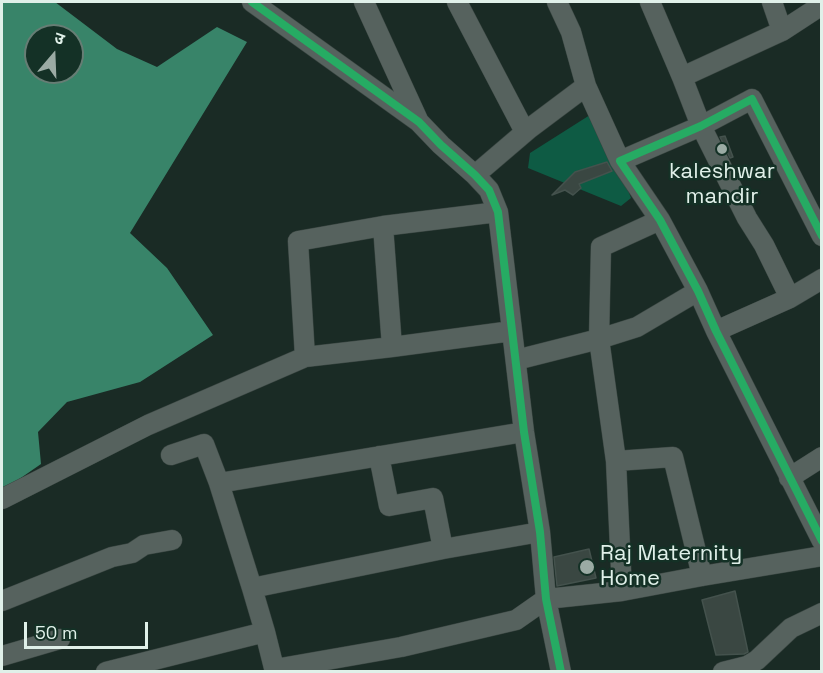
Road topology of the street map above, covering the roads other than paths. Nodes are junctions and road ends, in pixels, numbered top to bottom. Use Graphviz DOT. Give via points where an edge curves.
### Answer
graph roads {
  1 [pos="285,2"];
  2 [pos="364,2"];
  3 [pos="457,2"];
  4 [pos="557,2"];
  5 [pos="650,2"];
  6 [pos="772,2"];
  7 [pos="822,5"];
  8 [pos="260,7"];
  9 [pos="782,31"];
  10 [pos="682,77"];
  11 [pos="586,86"];
  12 [pos="419,122"];
  13 [pos="701,126"];
  14 [pos="525,132"];
  15 [pos="620,161"];
  16 [pos="475,175"];
  17 [pos="498,212"];
  18 [pos="660,220"];
  19 [pos="383,226"];
  20 [pos="822,236"];
  21 [pos="822,279"];
  22 [pos="698,291"];
  23 [pos="790,298"];
  24 [pos="512,331"];
  25 [pos="716,331"];
  26 [pos="599,339"];
  27 [pos="392,347"];
  28 [pos="305,357"];
  29 [pos="516,360"];
  30 [pos="524,432"];
  31 [pos="171,455"];
  32 [pos="379,456"];
  33 [pos="822,457"];
  34 [pos="616,461"];
  35 [pos="789,478"];
  36 [pos="219,483"];
  37 [pos="2,499"];
  38 [pos="540,532"];
  39 [pos="172,540"];
  40 [pos="822,541"];
  41 [pos="443,549"];
  42 [pos="822,556"];
  43 [pos="702,576"];
  44 [pos="252,588"];
  45 [pos="622,591"];
  46 [pos="546,600"];
  47 [pos="2,601"];
  48 [pos="822,613"];
  49 [pos="265,633"];
  50 [pos="60,639"];
  51 [pos="2,656"];
  52 [pos="275,670"];
  53 [pos="106,672"];
  54 [pos="561,672"];
  55 [pos="723,672"];
  1 -- 8 [label="street"];
  2 -- 12 [label="street"];
  3 -- 14 [label="street"];
  4 -- 11 [label="street" via="571,32"];
  5 -- 10 [label="street"];
  6 -- 9 [label="street"];
  7 -- 9 [label="street"];
  8 -- 12 [label="street"];
  9 -- 10 [label="street"];
  10 -- 13 [label="street"];
  11 -- 14 [label="street"];
  11 -- 15 [label="street"];
  12 -- 16 [label="street"];
  13 -- 15 [label="street"];
  13 -- 20 [label="street" via="752,99"];
  13 -- 23 [label="street"];
  14 -- 16 [label="street"];
  15 -- 18 [label="street"];
  16 -- 17 [label="street" via="489,190"];
  17 -- 19 [label="street"];
  17 -- 24 [label="street"];
  18 -- 22 [label="street"];
  18 -- 26 [label="street" via="601,247"];
  19 -- 27 [label="street"];
  19 -- 28 [label="street" via="298,241"];
  21 -- 23 [label="street"];
  22 -- 25 [label="street"];
  22 -- 26 [label="street" via="637,327"];
  23 -- 25 [label="street"];
  24 -- 27 [label="street"];
  24 -- 29 [label="street"];
  25 -- 35 [label="street"];
  26 -- 29 [label="street"];
  26 -- 34 [label="street"];
  27 -- 28 [label="street"];
  28 -- 37 [label="street" via="148,425"];
  29 -- 30 [label="street"];
  30 -- 32 [label="street"];
  30 -- 38 [label="street"];
  31 -- 36 [label="street" via="204,444"];
  32 -- 36 [label="street"];
  32 -- 41 [label="street" via="389,506 433,498"];
  33 -- 35 [label="street"];
  34 -- 43 [label="street" via="673,457"];
  34 -- 45 [label="street"];
  35 -- 40 [label="street"];
  36 -- 44 [label="street"];
  38 -- 41 [label="street"];
  38 -- 46 [label="street"];
  39 -- 47 [label="street" via="144,545 132,553 112,557"];
  41 -- 44 [label="street"];
  42 -- 43 [label="street"];
  43 -- 45 [label="street"];
  44 -- 49 [label="street"];
  45 -- 46 [label="street"];
  46 -- 52 [label="street" via="516,620 401,647"];
  46 -- 54 [label="street"];
  48 -- 55 [label="street" via="792,628 747,666"];
  49 -- 52 [label="street"];
  49 -- 53 [label="street"];
  50 -- 51 [label="street"];
}
